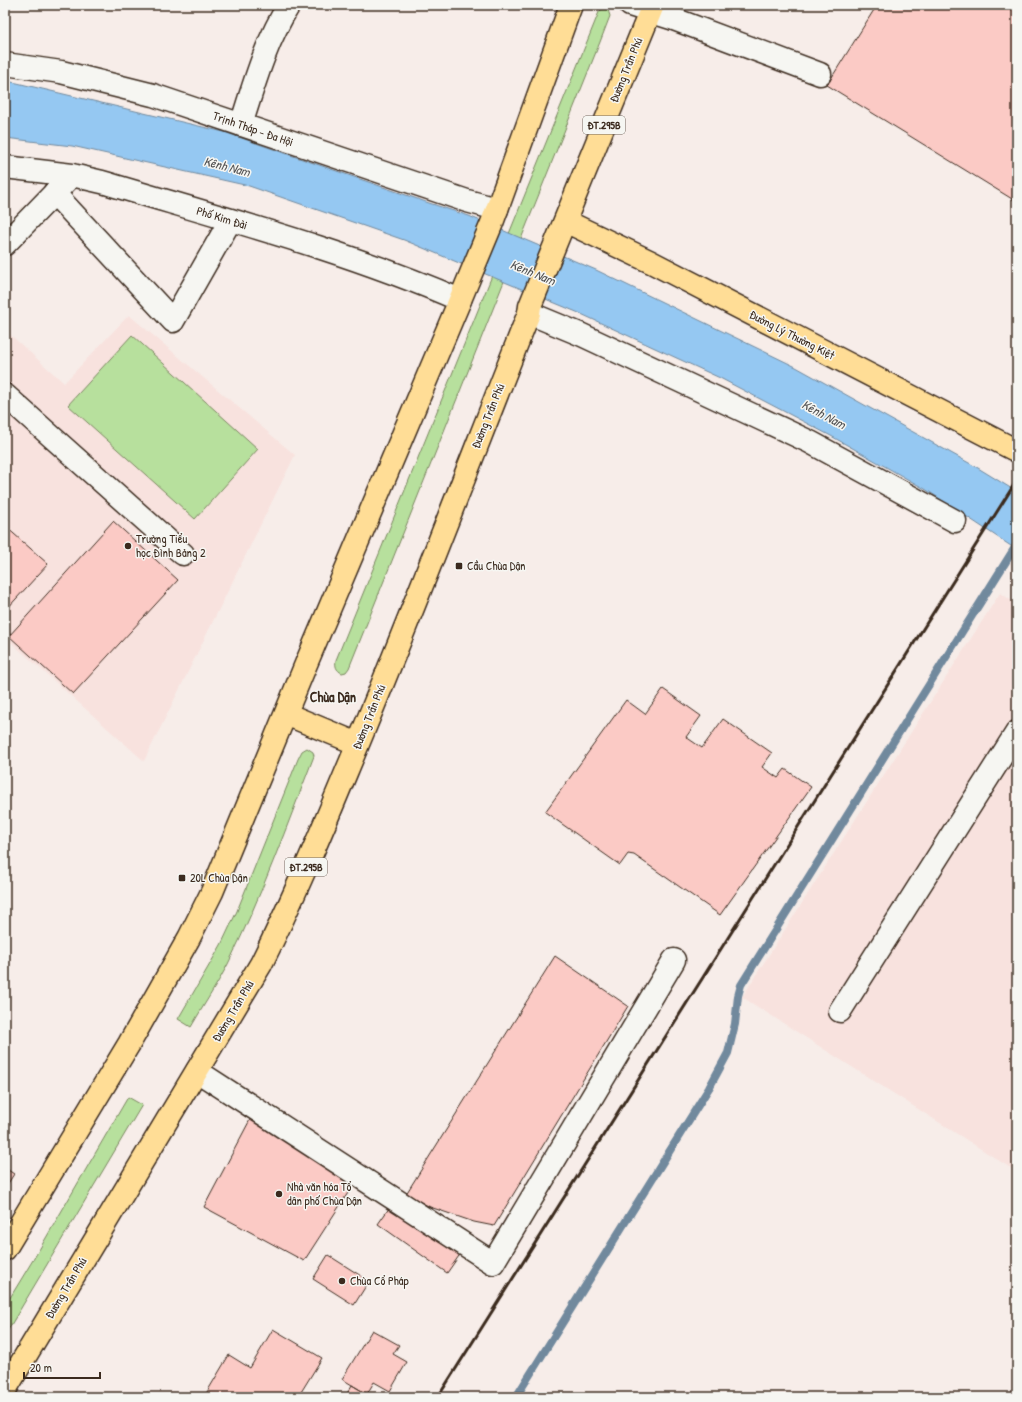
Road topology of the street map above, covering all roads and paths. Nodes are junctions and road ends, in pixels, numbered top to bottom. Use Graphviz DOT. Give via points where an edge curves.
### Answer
graph roads {
  1 [pos="288,5"];
  2 [pos="571,5"];
  3 [pos="630,5"];
  4 [pos="652,8"];
  5 [pos="5,64"];
  6 [pos="820,74"];
  7 [pos="240,124"];
  8 [pos="5,167"];
  9 [pos="72,174"];
  10 [pos="54,193"];
  11 [pos="494,216"];
  12 [pos="230,220"];
  13 [pos="566,221"];
  14 [pos="5,244"];
  15 [pos="464,292"];
  16 [pos="530,310"];
  17 [pos="5,395"];
  18 [pos="1017,451"];
  19 [pos="954,521"];
  20 [pos="183,554"];
  21 [pos="286,714"];
  22 [pos="1017,732"];
  23 [pos="358,744"];
  24 [pos="674,960"];
  25 [pos="840,1010"];
  26 [pos="198,1070"];
  27 [pos="5,1249"];
  28 [pos="5,1390"];
  1 -- 7 [label="street" via="260,67"];
  2 -- 11 [label="main road"];
  3 -- 4 [label="street"];
  4 -- 6 [label="street" via="679,21"];
  4 -- 13 [label="main road, Đường Trần Phú / ĐT.295B"];
  5 -- 7 [label="street, Trịnh Tháp - Đa Hội" via="61,72 153,95"];
  7 -- 11 [label="street, Trịnh Tháp - Đa Hội" via="468,201"];
  8 -- 9 [label="street, Phố Kim Đài"];
  9 -- 10 [label="street"];
  9 -- 12 [label="street, Phố Kim Đài"];
  10 -- 12 [label="street" via="173,321"];
  10 -- 14 [label="street"];
  11 -- 15 [label="main road"];
  12 -- 15 [label="street, Phố Kim Đài" via="333,251 419,282"];
  13 -- 16 [label="main road, Đường Trần Phú / ĐT.295B"];
  13 -- 18 [label="main road, Đường Lý Thường Kiệt" via="651,262"];
  15 -- 21 [label="main road"];
  16 -- 19 [label="street" via="810,442"];
  16 -- 23 [label="main road, Đường Trần Phú / ĐT.295B"];
  17 -- 20 [label="street"];
  21 -- 23 [label="main road"];
  21 -- 27 [label="main road" via="212,892 189,938 129,1044"];
  22 -- 25 [label="street"];
  23 -- 26 [label="main road, Đường Trần Phú / ĐT.295B" via="316,846 268,951"];
  24 -- 26 [label="street" via="493,1263"];
  26 -- 28 [label="main road, Đường Trần Phú / ĐT.295B"];
}
